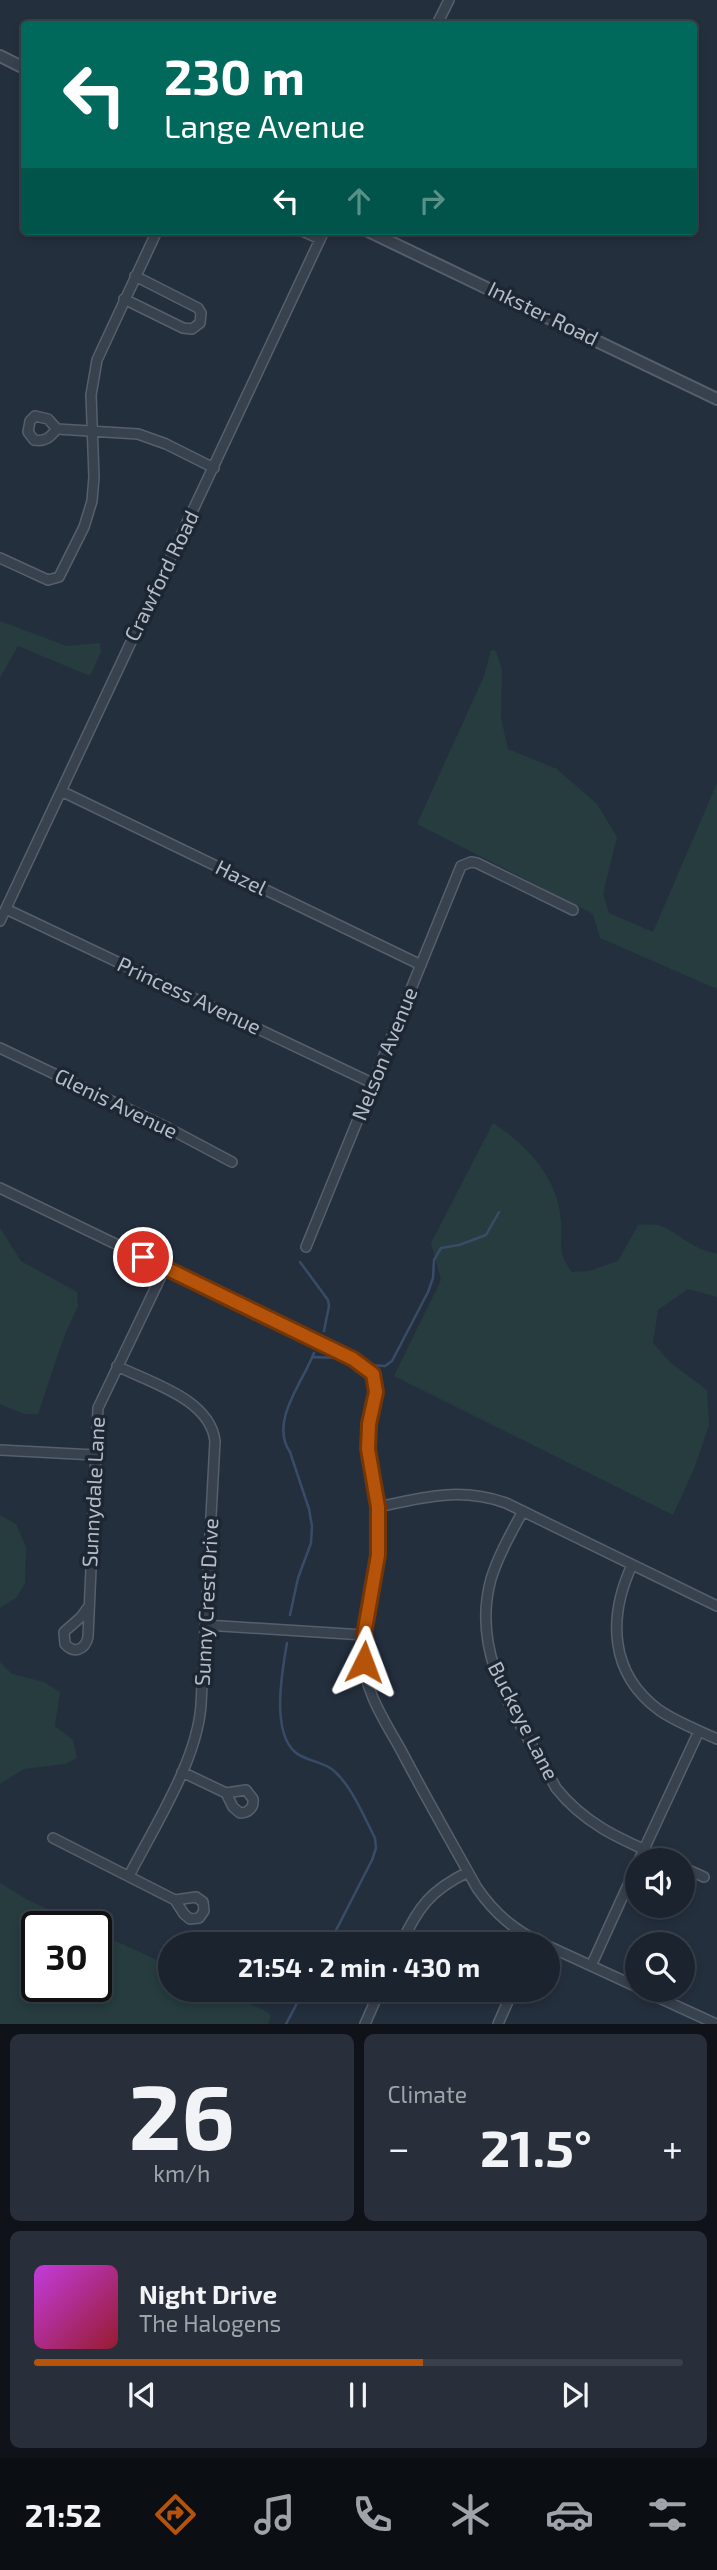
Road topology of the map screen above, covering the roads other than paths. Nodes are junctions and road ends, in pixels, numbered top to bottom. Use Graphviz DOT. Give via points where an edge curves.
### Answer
graph roads {
  1 [pos="449,0"];
  2 [pos="439,21"];
  3 [pos="0,56"];
  4 [pos="21,66"];
  5 [pos="155,235"];
  6 [pos="322,235"];
  7 [pos="376,235"];
  8 [pos="135,276"];
  9 [pos="124,299"];
  10 [pos="717,399"];
  11 [pos="57,429"];
  12 [pos="92,430"];
  13 [pos="214,468"];
  14 [pos="0,558"];
  15 [pos="61,791"];
  16 [pos="6,909"];
  17 [pos="573,910"];
  18 [pos="0,921"];
  19 [pos="421,965"];
  20 [pos="0,1048"];
  21 [pos="372,1083"];
  22 [pos="232,1162"];
  23 [pos="0,1188"];
  24 [pos="306,1247"];
  25 [pos="165,1268"];
  26 [pos="117,1366"];
  27 [pos="0,1450"];
  28 [pos="95,1455"];
  29 [pos="378,1507"];
  30 [pos="523,1511"];
  31 [pos="632,1565"];
  32 [pos="89,1606"];
  33 [pos="717,1606"];
  34 [pos="206,1625"];
  35 [pos="364,1635"];
  36 [pos="699,1731"];
  37 [pos="717,1738"];
  38 [pos="182,1772"];
  39 [pos="226,1794"];
  40 [pos="53,1838"];
  41 [pos="640,1848"];
  42 [pos="645,1848"];
  43 [pos="468,1872"];
  44 [pos="695,1873"];
  45 [pos="129,1876"];
  46 [pos="704,1877"];
  47 [pos="625,1891"];
  48 [pos="175,1900"];
  49 [pos="406,1932"];
  50 [pos="523,1932"];
  51 [pos="560,1952"];
  52 [pos="591,1966"];
  53 [pos="625,1982"];
  54 [pos="375,2002"];
  55 [pos="508,2002"];
  56 [pos="668,2002"];
  57 [pos="365,2024"];
  58 [pos="498,2024"];
  59 [pos="716,2024"];
  1 -- 2 [label="street"];
  3 -- 4 [label="street"];
  5 -- 8 [label="street"];
  6 -- 13 [label="street, Crawford Road"];
  7 -- 10 [label="street, Inkster Road"];
  8 -- 9 [label="street"];
  8 -- 9 [label="street" via="198,308 200,323 183,328"];
  9 -- 12 [label="street" via="94,371"];
  11 -- 12 [label="street"];
  12 -- 13 [label="street" via="149,437"];
  12 -- 14 [label="street" via="94,477 89,513 65,568 56,579 48,580"];
  13 -- 15 [label="street, Crawford Road"];
  15 -- 16 [label="street, Crawford Road"];
  15 -- 19 [label="street, Hazel"];
  16 -- 18 [label="street, Crawford Road"];
  16 -- 21 [label="street, Princess Avenue"];
  17 -- 19 [label="street, Nelson Avenue" via="477,863 466,863 457,873"];
  19 -- 21 [label="street, Nelson Avenue"];
  20 -- 22 [label="street, Glenis Avenue"];
  21 -- 24 [label="street, Nelson Avenue"];
  23 -- 25 [label="street"];
  25 -- 26 [label="street, Sunnydale Lane"];
  25 -- 29 [label="street" via="370,1370 377,1386 368,1436"];
  26 -- 28 [label="street, Sunnydale Lane" via="98,1408"];
  26 -- 34 [label="street, Sunny Crest Drive" via="197,1407 213,1429"];
  27 -- 28 [label="street"];
  28 -- 32 [label="street, Sunnydale Lane"];
  29 -- 30 [label="street" via="465,1494"];
  29 -- 35 [label="street" via="378,1555"];
  30 -- 31 [label="street"];
  30 -- 41 [label="street, Buckeye Lane" via="490,1583 485,1619 490,1659 567,1802 598,1827"];
  31 -- 33 [label="street"];
  31 -- 36 [label="street" via="617,1610 617,1639 624,1667 653,1705"];
  32 -- 32 [label="street, Sunnydale Lane" via="88,1640 80,1649 71,1649 64,1642 64,1632"];
  34 -- 35 [label="street"];
  34 -- 38 [label="street, Sunny Crest Drive" via="200,1723"];
  35 -- 43 [label="street" via="365,1670 373,1699"];
  36 -- 37 [label="street"];
  36 -- 42 [label="street"];
  38 -- 39 [label="street"];
  38 -- 45 [label="street, Sunny Crest Drive"];
  40 -- 45 [label="street"];
  43 -- 49 [label="street" via="430,1895"];
  43 -- 50 [label="street" via="498,1915"];
  44 -- 46 [label="street"];
  45 -- 48 [label="street"];
  47 -- 52 [label="street"];
  51 -- 52 [label="street"];
  52 -- 53 [label="street"];
  54 -- 57 [label="street"];
  55 -- 58 [label="street"];
  56 -- 59 [label="street"];
}
